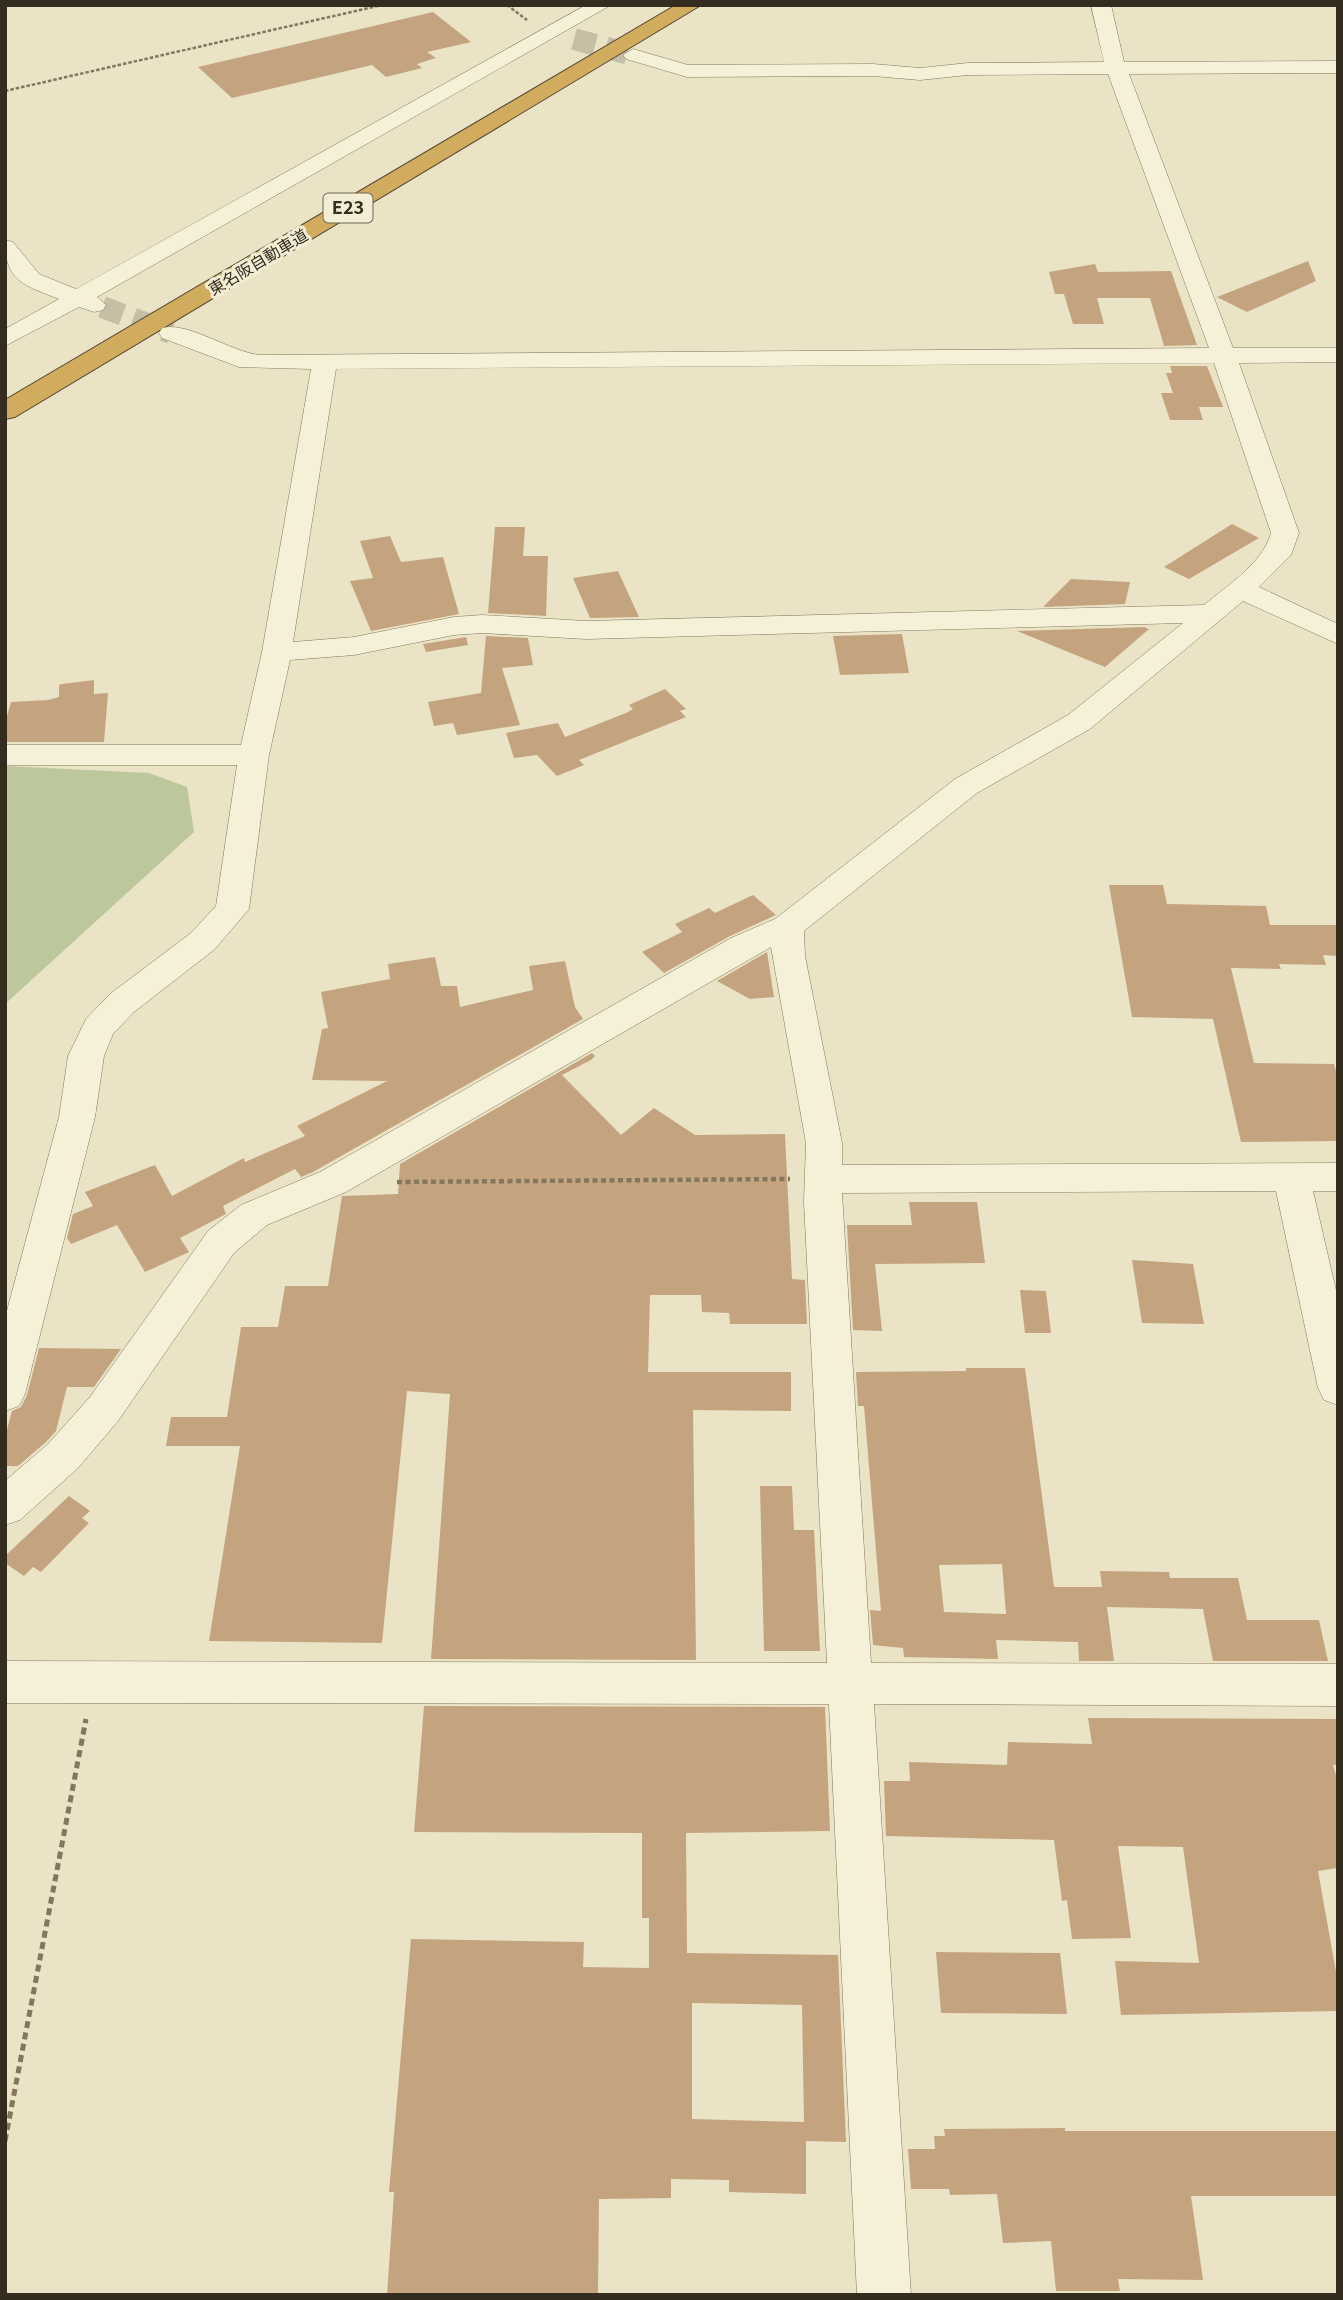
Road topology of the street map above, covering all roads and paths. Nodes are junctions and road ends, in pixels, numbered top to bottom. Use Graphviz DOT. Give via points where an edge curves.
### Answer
graph roads {
  1 [pos="382,5"];
  2 [pos="601,5"];
  3 [pos="658,5"];
  4 [pos="691,5"];
  5 [pos="1101,5"];
  6 [pos="633,55"];
  7 [pos="1338,67"];
  8 [pos="1117,68"];
  9 [pos="5,91"];
  10 [pos="5,247"];
  11 [pos="79,299"];
  12 [pos="102,307"];
  13 [pos="172,333"];
  14 [pos="5,339"];
  15 [pos="1338,355"];
  16 [pos="1224,356"];
  17 [pos="326,362"];
  18 [pos="5,386"];
  19 [pos="5,411"];
  20 [pos="1239,588"];
  21 [pos="1208,613"];
  22 [pos="1338,635"];
  23 [pos="277,652"];
  24 [pos="5,755"];
  25 [pos="254,755"];
  26 [pos="787,927"];
  27 [pos="1291,1177"];
  28 [pos="1338,1177"];
  29 [pos="826,1179"];
  30 [pos="333,1182"];
  31 [pos="1338,1388"];
  32 [pos="5,1394"];
  33 [pos="6,1506"];
  34 [pos="5,1682"];
  35 [pos="93,1682"];
  36 [pos="852,1682"];
  37 [pos="1338,1685"];
  38 [pos="5,2141"];
  39 [pos="884,2295"];
  1 -- 9 [label="path"];
  2 -- 11 [label="street" via="563,36"];
  3 -- 18 [label="highway, 東名阪自動車道 / E23"];
  4 -- 19 [label="highway, 東名阪自動車道 / E23"];
  5 -- 8 [label="street" via="1104,32"];
  6 -- 8 [label="street" via="687,71 920,74 968,69"];
  7 -- 8 [label="street"];
  8 -- 16 [label="street"];
  10 -- 11 [label="street" via="31,279"];
  11 -- 12 [label="street"];
  11 -- 14 [label="street"];
  13 -- 17 [label="street" via="239,360"];
  15 -- 16 [label="street"];
  16 -- 17 [label="street"];
  16 -- 20 [label="street" via="1285,533 1281,549 1269,564"];
  17 -- 23 [label="street"];
  20 -- 21 [label="street"];
  20 -- 22 [label="street"];
  21 -- 23 [label="street" via="586,630 482,624 354,646"];
  21 -- 26 [label="street" via="1079,722 966,786"];
  23 -- 25 [label="street"];
  24 -- 25 [label="street"];
  25 -- 32 [label="street" via="232,909 203,941 122,1003 98,1028 86,1055 76,1117"];
  26 -- 29 [label="street" via="788,957 824,1143"];
  26 -- 30 [label="street" via="743,946"];
  27 -- 28 [label="street"];
  27 -- 29 [label="street"];
  27 -- 31 [label="street"];
  29 -- 30 [label="path"];
  29 -- 36 [label="street" via="823,1202"];
  30 -- 33 [label="street" via="254,1215 221,1242 104,1409 63,1456"];
  34 -- 35 [label="street"];
  35 -- 36 [label="street"];
  35 -- 38 [label="path"];
  36 -- 37 [label="street"];
  36 -- 39 [label="street"];
}
